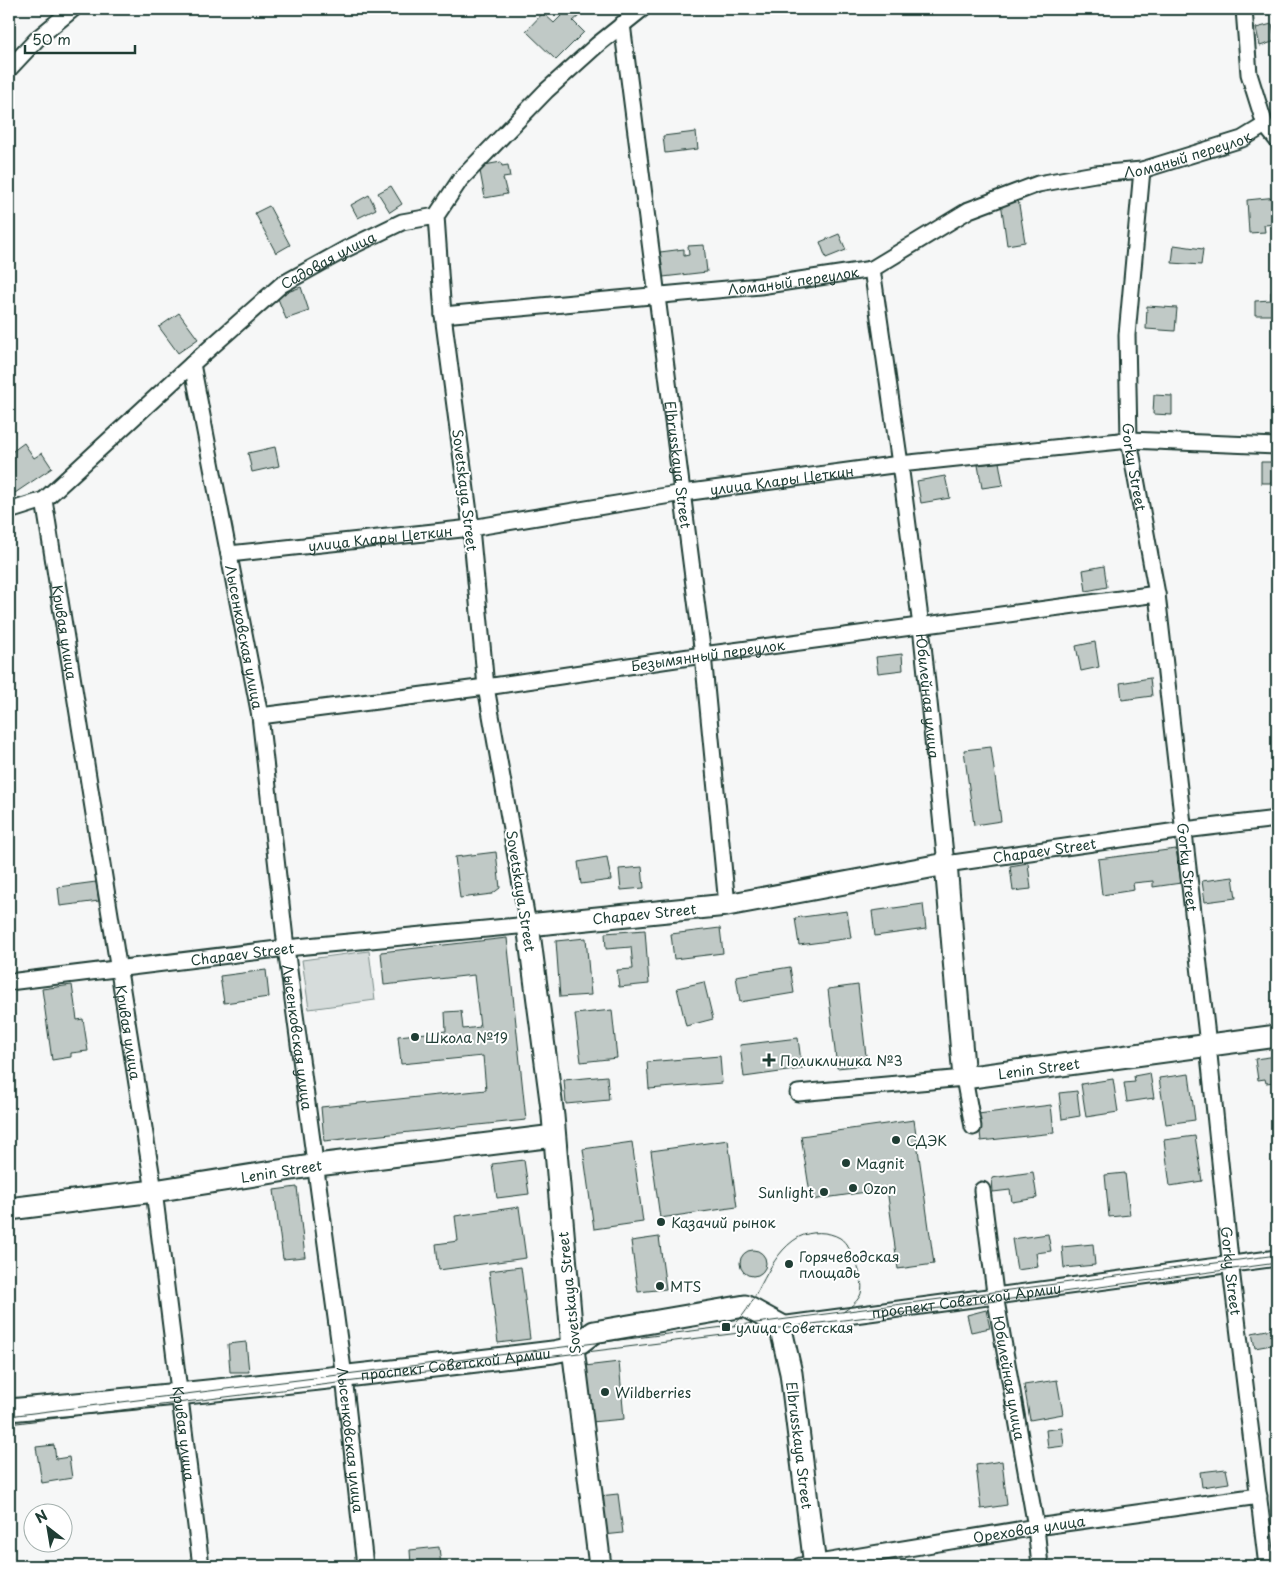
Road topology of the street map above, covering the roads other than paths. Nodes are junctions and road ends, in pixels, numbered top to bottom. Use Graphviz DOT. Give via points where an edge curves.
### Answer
graph roads {
  1 [pos="73,9"];
  2 [pos="642,9"];
  3 [pos="1244,9"];
  4 [pos="622,24"];
  5 [pos="9,69"];
  6 [pos="1265,125"];
  7 [pos="1277,140"];
  8 [pos="1142,170"];
  9 [pos="436,216"];
  10 [pos="872,269"];
  11 [pos="656,295"];
  12 [pos="443,315"];
  13 [pos="192,364"];
  14 [pos="1129,440"];
  15 [pos="1277,446"];
  16 [pos="900,464"];
  17 [pos="683,493"];
  18 [pos="44,500"];
  19 [pos="9,512"];
  20 [pos="471,528"];
  21 [pos="229,554"];
  22 [pos="1157,594"];
  23 [pos="920,626"];
  24 [pos="703,655"];
  25 [pos="486,687"];
  26 [pos="260,716"];
  27 [pos="1277,820"];
  28 [pos="1184,830"];
  29 [pos="946,864"];
  30 [pos="727,905"];
  31 [pos="528,924"];
  32 [pos="286,948"];
  33 [pos="119,969"];
  34 [pos="9,982"];
  35 [pos="1277,1036"];
  36 [pos="1208,1045"];
  37 [pos="964,1078"];
  38 [pos="798,1093"];
  39 [pos="973,1127"];
  40 [pos="554,1136"];
  41 [pos="316,1165"];
  42 [pos="982,1190"];
  43 [pos="154,1191"];
  44 [pos="9,1209"];
  45 [pos="1277,1258"];
  46 [pos="1230,1265"];
  47 [pos="996,1296"];
  48 [pos="780,1324"];
  49 [pos="573,1348"];
  50 [pos="344,1377"];
  51 [pos="180,1395"];
  52 [pos="9,1410"];
  53 [pos="1259,1496"];
  54 [pos="1036,1527"];
  55 [pos="201,1566"];
  56 [pos="365,1566"];
  57 [pos="600,1566"];
  58 [pos="810,1566"];
  59 [pos="1040,1566"];
  60 [pos="1267,1566"];
  1 -- 5 [label="street" via="39,37"];
  2 -- 4 [label="street"];
  3 -- 6 [label="street" via="1249,74"];
  4 -- 9 [label="street" via="546,91 460,180"];
  4 -- 11 [label="street, Elbrusskaya Street"];
  6 -- 7 [label="street"];
  6 -- 8 [label="street, Ломаный переулок" via="1242,139"];
  8 -- 10 [label="street, Ломаный переулок" via="1038,184 969,210"];
  8 -- 14 [label="street, Gorky Street" via="1127,335"];
  9 -- 12 [label="street, Sovetskaya Street"];
  9 -- 13 [label="street, Садовая улица" via="402,222 281,285"];
  10 -- 11 [label="street, Ломаный переулок" via="760,286"];
  10 -- 16 [label="street, Юбилейная улица"];
  11 -- 12 [label="street, Ломаный переулок"];
  11 -- 17 [label="street, Elbrusskaya Street"];
  12 -- 20 [label="street, Sovetskaya Street"];
  13 -- 18 [label="street, Садовая улица"];
  13 -- 21 [label="street, Лысенковская улица"];
  14 -- 15 [label="street, улица Клары Цеткин"];
  14 -- 16 [label="street, улица Клары Цеткин"];
  14 -- 22 [label="street, Gorky Street"];
  16 -- 17 [label="street, улица Клары Цеткин"];
  16 -- 23 [label="street, Юбилейная улица"];
  17 -- 20 [label="street, улица Клары Цеткин"];
  17 -- 24 [label="street, Elbrusskaya Street"];
  18 -- 19 [label="street, Садовая улица"];
  18 -- 33 [label="street, Кривая улица"];
  20 -- 21 [label="street, улица Клары Цеткин"];
  20 -- 25 [label="street, Sovetskaya Street"];
  21 -- 26 [label="street, Лысенковская улица"];
  22 -- 23 [label="street, Безымянный переулок"];
  22 -- 28 [label="street, Gorky Street"];
  23 -- 24 [label="street, Безымянный переулок"];
  23 -- 29 [label="street, Юбилейная улица"];
  24 -- 25 [label="street, Безымянный переулок"];
  24 -- 30 [label="street, Elbrusskaya Street"];
  25 -- 26 [label="street, Безымянный переулок"];
  25 -- 31 [label="street, Sovetskaya Street"];
  26 -- 32 [label="street, Лысенковская улица"];
  27 -- 28 [label="street, Chapaev Street"];
  28 -- 29 [label="street, Chapaev Street"];
  28 -- 36 [label="street, Gorky Street"];
  29 -- 30 [label="main road, Chapaev Street"];
  29 -- 37 [label="main road, Юбилейная улица"];
  30 -- 31 [label="main road, Chapaev Street"];
  31 -- 32 [label="street, Chapaev Street"];
  31 -- 40 [label="main road, Sovetskaya Street"];
  32 -- 33 [label="street, Chapaev Street"];
  32 -- 41 [label="street, Лысенковская улица"];
  33 -- 34 [label="street, Chapaev Street"];
  33 -- 43 [label="street, Кривая улица"];
  35 -- 36 [label="main road, Lenin Street"];
  36 -- 37 [label="main road, Lenin Street"];
  36 -- 46 [label="street, Gorky Street"];
  37 -- 38 [label="street, Lenin Street"];
  37 -- 39 [label="street, Юбилейная улица"];
  40 -- 41 [label="main road, Lenin Street"];
  40 -- 49 [label="main road, Sovetskaya Street"];
  41 -- 43 [label="main road, Lenin Street"];
  41 -- 50 [label="street, Лысенковская улица"];
  42 -- 47 [label="street, Юбилейная улица"];
  43 -- 44 [label="main road, Lenin Street"];
  43 -- 51 [label="street, Кривая улица"];
  45 -- 46 [label="street, проспект Советской Армии"];
  46 -- 47 [label="street, проспект Советской Армии"];
  46 -- 53 [label="street, Gorky Street"];
  47 -- 48 [label="street, проспект Советской Армии"];
  47 -- 54 [label="street, Юбилейная улица"];
  48 -- 49 [label="main road, проспект Советской Армии" via="746,1306 594,1332"];
  48 -- 58 [label="main road, Elbrusskaya Street" via="791,1373"];
  49 -- 50 [label="main road, проспект Советской Армии"];
  49 -- 57 [label="main road, Sovetskaya Street"];
  50 -- 51 [label="main road, проспект Советской Армии"];
  50 -- 56 [label="street, Лысенковская улица"];
  51 -- 52 [label="main road, проспект Советской Армии"];
  51 -- 55 [label="street, Кривая улица"];
  53 -- 54 [label="street, Ореховая улица"];
  53 -- 60 [label="street, Gorky Street"];
  54 -- 58 [label="street, Ореховая улица"];
  54 -- 59 [label="street, Юбилейная улица"];
}
